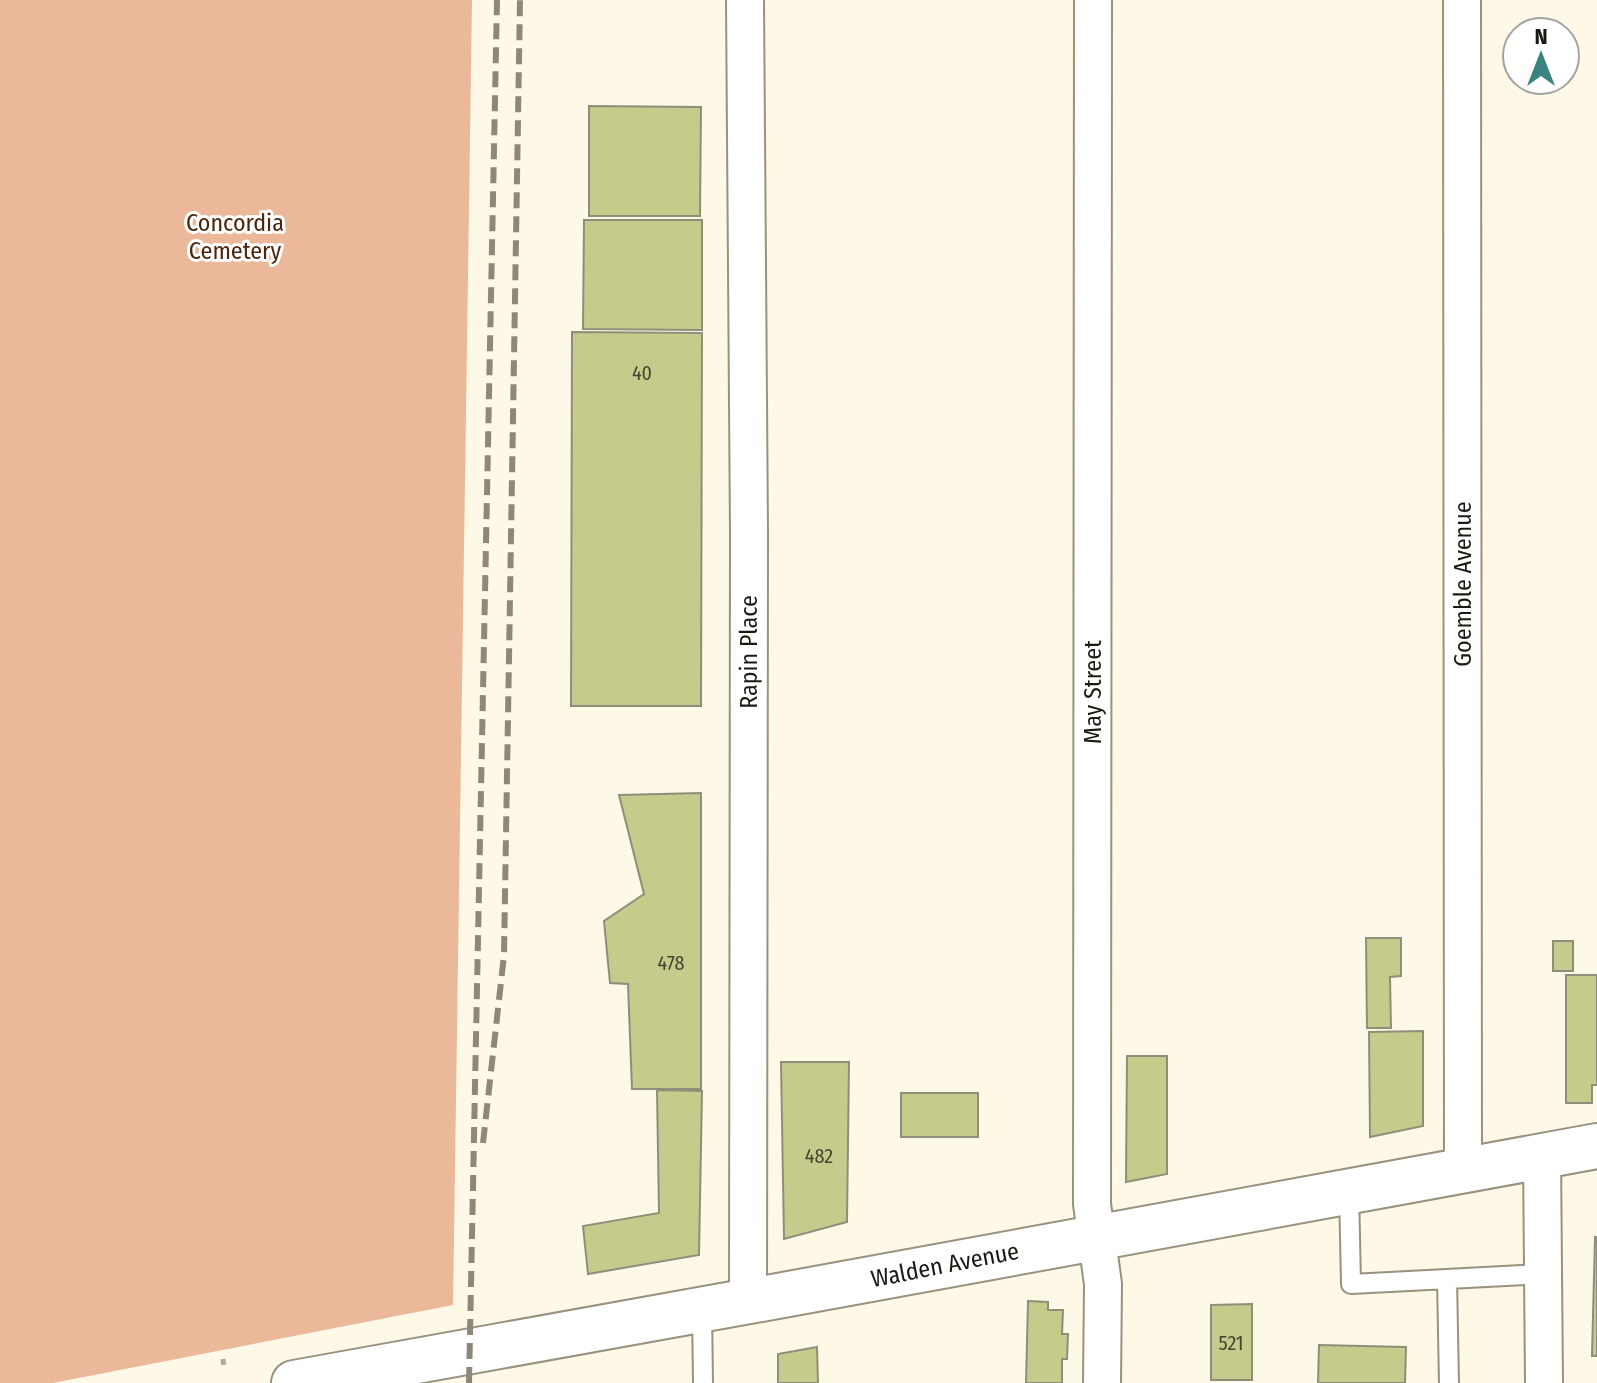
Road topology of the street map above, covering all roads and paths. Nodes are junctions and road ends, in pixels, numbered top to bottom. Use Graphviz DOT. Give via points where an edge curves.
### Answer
graph roads {
  1 [pos="745,0"];
  2 [pos="1093,0"];
  3 [pos="1462,0"];
  4 [pos="1597,1146"];
  5 [pos="1542,1156"];
  6 [pos="1463,1168"];
  7 [pos="1349,1190"];
  8 [pos="1096,1236"];
  9 [pos="1543,1274"];
  10 [pos="1447,1279"];
  11 [pos="748,1303"];
  12 [pos="702,1310"];
  13 [pos="223,1359"];
  14 [pos="224,1368"];
  15 [pos="294,1383"];
  16 [pos="703,1383"];
  17 [pos="1102,1383"];
  18 [pos="1449,1383"];
  19 [pos="1544,1383"];
  1 -- 11 [label="street, Rapin Place"];
  2 -- 8 [label="street, May Street"];
  3 -- 6 [label="street, Goemble Avenue"];
  4 -- 5 [label="main road, Walden Avenue"];
  5 -- 6 [label="main road, Walden Avenue"];
  5 -- 9 [label="street"];
  6 -- 7 [label="main road, Walden Avenue"];
  7 -- 8 [label="main road, Walden Avenue"];
  7 -- 10 [label="lane" via="1351,1284"];
  8 -- 11 [label="main road, Walden Avenue"];
  8 -- 17 [label="street, May Street" via="1103,1284"];
  9 -- 10 [label="lane"];
  9 -- 19 [label="street"];
  10 -- 18 [label="lane"];
  11 -- 12 [label="main road, Walden Avenue"];
  12 -- 15 [label="main road, Walden Avenue"];
  12 -- 16 [label="lane"];
  13 -- 14 [label="path"];
}
